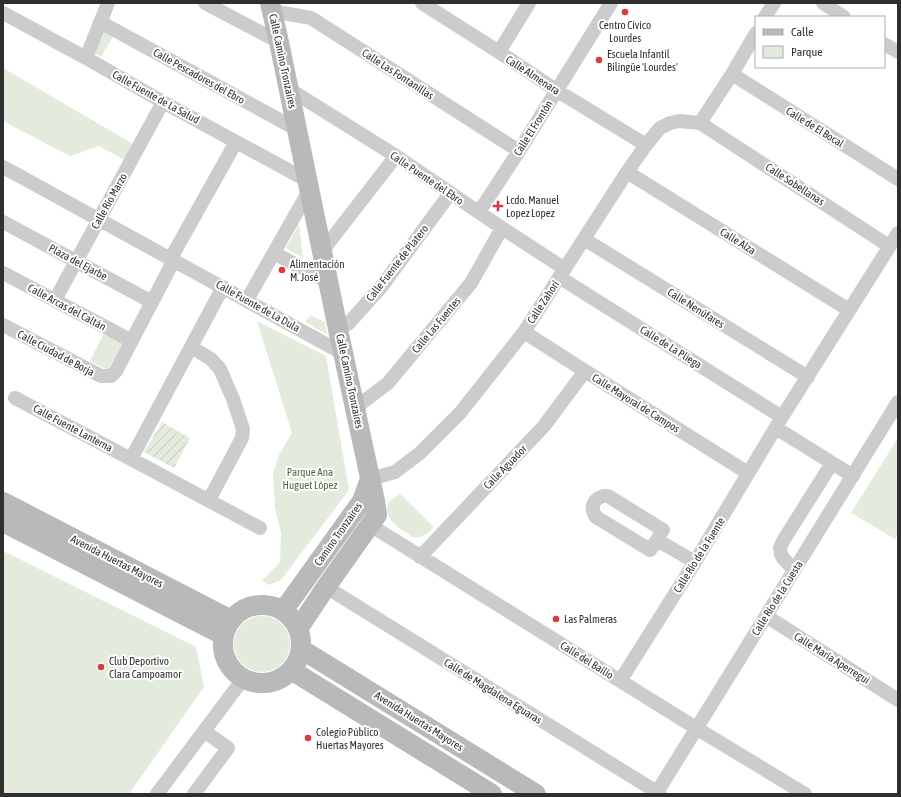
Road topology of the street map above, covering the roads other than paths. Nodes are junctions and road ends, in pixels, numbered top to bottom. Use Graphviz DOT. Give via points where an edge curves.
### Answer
graph roads {
  1 [pos="7,3"];
  2 [pos="108,3"];
  3 [pos="206,3"];
  4 [pos="529,3"];
  5 [pos="611,3"];
  6 [pos="774,3"];
  7 [pos="823,3"];
  8 [pos="431,5"];
  9 [pos="271,7"];
  10 [pos="3,12"];
  11 [pos="766,16"];
  12 [pos="842,16"];
  13 [pos="100,22"];
  14 [pos="755,34"];
  15 [pos="279,42"];
  16 [pos="885,45"];
  17 [pos="499,52"];
  18 [pos="898,52"];
  19 [pos="86,58"];
  20 [pos="732,74"];
  21 [pos="289,89"];
  22 [pos="556,90"];
  23 [pos="164,102"];
  24 [pos="700,123"];
  25 [pos="298,130"];
  26 [pos="236,142"];
  27 [pos="646,145"];
  28 [pos="518,151"];
  29 [pos="396,156"];
  30 [pos="3,167"];
  31 [pos="626,172"];
  32 [pos="898,180"];
  33 [pos="309,185"];
  34 [pos="449,192"];
  35 [pos="479,212"];
  36 [pos="100,219"];
  37 [pos="3,222"];
  38 [pos="502,228"];
  39 [pos="584,239"];
  40 [pos="895,241"];
  41 [pos="323,250"];
  42 [pos="274,253"];
  43 [pos="173,259"];
  44 [pos="77,261"];
  45 [pos="3,273"];
  46 [pos="562,273"];
  47 [pos="330,283"];
  48 [pos="223,287"];
  49 [pos="55,300"];
  50 [pos="247,300"];
  51 [pos="152,302"];
  52 [pos="849,310"];
  53 [pos="3,325"];
  54 [pos="338,328"];
  55 [pos="524,332"];
  56 [pos="132,341"];
  57 [pos="191,347"];
  58 [pos="344,354"];
  59 [pos="585,371"];
  60 [pos="808,378"];
  61 [pos="15,398"];
  62 [pos="898,402"];
  63 [pos="355,408"];
  64 [pos="779,422"];
  65 [pos="131,459"];
  66 [pos="832,463"];
  67 [pos="748,473"];
  68 [pos="853,476"];
  69 [pos="370,479"];
  70 [pos="209,500"];
  71 [pos="3,502"];
  72 [pos="3,522"];
  73 [pos="370,525"];
  74 [pos="260,528"];
  75 [pos="657,540"];
  76 [pos="420,557"];
  77 [pos="695,562"];
  78 [pos="794,570"];
  79 [pos="326,587"];
  80 [pos="283,611"];
  81 [pos="766,616"];
  82 [pos="227,628"];
  83 [pos="298,629"];
  84 [pos="301,649"];
  85 [pos="291,670"];
  86 [pos="242,679"];
  87 [pos="620,681"];
  88 [pos="898,700"];
  89 [pos="696,728"];
  90 [pos="204,731"];
  91 [pos="158,794"];
  92 [pos="194,794"];
  93 [pos="492,794"];
  94 [pos="536,794"];
  95 [pos="658,794"];
  96 [pos="805,794"];
  1 -- 10 [label="street"];
  2 -- 13 [label="street"];
  3 -- 15 [label="street"];
  4 -- 17 [label="street"];
  5 -- 22 [label="street, Calle El Frontón"];
  6 -- 11 [label="street"];
  7 -- 12 [label="street"];
  8 -- 17 [label="street, Calle Almenara"];
  9 -- 15 [label="street, Calle Camino Tronzaires"];
  9 -- 28 [label="street, Calle Las Fontanillas" via="311,18"];
  10 -- 19 [label="street, Calle Fuente de La Salud"];
  13 -- 19 [label="street"];
  13 -- 25 [label="street, Calle Pescadores del Ebro"];
  14 -- 20 [label="street"];
  15 -- 21 [label="street, Calle Camino Tronzaires"];
  16 -- 18 [label="street"];
  17 -- 22 [label="street, Calle Almenara"];
  19 -- 23 [label="street, Calle Fuente de La Salud"];
  20 -- 24 [label="street"];
  20 -- 32 [label="street, Calle de El Bocal"];
  21 -- 25 [label="street, Calle Camino Tronzaires"];
  21 -- 29 [label="street, Calle Puente del Ebro"];
  22 -- 27 [label="street, Calle Almenara"];
  22 -- 28 [label="street, Calle El Frontón"];
  23 -- 26 [label="street, Calle Fuente de La Salud"];
  23 -- 36 [label="street, Calle Río Marzo"];
  24 -- 27 [label="street, Calle Zahorí" via="670,123 660,128"];
  24 -- 40 [label="street, Calle Sobellanas"];
  25 -- 33 [label="street, Calle Camino Tronzaires"];
  26 -- 33 [label="street, Calle Fuente de La Salud"];
  26 -- 43 [label="street"];
  27 -- 31 [label="street, Calle Zahorí"];
  28 -- 35 [label="street, Calle El Frontón"];
  29 -- 34 [label="street, Calle Puente del Ebro"];
  29 -- 41 [label="street"];
  30 -- 36 [label="street, Calle Fuente de La Dula"];
  31 -- 39 [label="street, Calle Zahorí"];
  31 -- 52 [label="street, Calle Alza"];
  33 -- 41 [label="street, Calle Camino Tronzaires"];
  33 -- 42 [label="street"];
  34 -- 35 [label="street, Calle Puente del Ebro"];
  34 -- 54 [label="street, Calle Fuente de Platero" via="382,286 348,324"];
  35 -- 38 [label="street, Calle Puente del Ebro"];
  36 -- 43 [label="street, Calle Fuente de La Dula"];
  36 -- 44 [label="street, Calle Río Marzo"];
  37 -- 44 [label="street, Plaza del Ejarbe"];
  38 -- 46 [label="street, Calle Puente del Ebro"];
  38 -- 63 [label="street, Calle Las Fuentes" via="471,283 388,383"];
  39 -- 46 [label="street, Calle Zahorí"];
  39 -- 60 [label="street, Calle Nenúfares"];
  40 -- 52 [label="street, Calle Río de la Fuente"];
  41 -- 47 [label="street, Calle Camino Tronzaires"];
  42 -- 47 [label="street"];
  42 -- 50 [label="street"];
  43 -- 48 [label="street, Calle Fuente de La Dula"];
  43 -- 51 [label="street"];
  44 -- 49 [label="street, Calle Río Marzo"];
  44 -- 51 [label="street, Plaza del Ejarbe"];
  45 -- 49 [label="street, Calle Arcas del Caltán"];
  46 -- 55 [label="street, Calle Zahorí"];
  46 -- 64 [label="street, Calle de La Pliega"];
  47 -- 54 [label="street, Calle Camino Tronzaires"];
  48 -- 50 [label="street, Calle Fuente de La Dula"];
  48 -- 57 [label="street"];
  49 -- 56 [label="street, Calle Arcas del Caltán"];
  50 -- 58 [label="street, Calle Fuente de La Dula"];
  51 -- 56 [label="street"];
  52 -- 60 [label="street, Calle Río de la Fuente"];
  53 -- 56 [label="street, Calle Ciudad de Borja" via="101,376 111,376 116,371"];
  54 -- 58 [label="street, Calle Camino Tronzaires"];
  55 -- 59 [label="street, Calle Mayoral de Campos"];
  55 -- 69 [label="street, Calle Zahorí" via="460,413 420,453 395,472"];
  57 -- 65 [label="street"];
  57 -- 70 [label="street" via="211,359 220,369 243,430 242,438"];
  58 -- 63 [label="street, Calle Camino Tronzaires"];
  59 -- 67 [label="street, Calle Mayoral de Campos"];
  59 -- 76 [label="street, Calle Aguador" via="544,426"];
  60 -- 64 [label="street, Calle Río de la Fuente"];
  61 -- 65 [label="street, Calle Fuente Lanterna"];
  62 -- 68 [label="street, Calle Río de la Cuesta"];
  63 -- 69 [label="street, Calle Camino Tronzaires"];
  64 -- 66 [label="street"];
  64 -- 67 [label="street, Calle Río de la Fuente"];
  65 -- 70 [label="street, Calle Fuente Lanterna"];
  66 -- 68 [label="street"];
  66 -- 78 [label="street" via="780,548 783,558"];
  67 -- 77 [label="street, Calle Río de la Fuente"];
  68 -- 78 [label="street, Calle Río de la Cuesta"];
  69 -- 73 [label="street, Camino Tronzaires" via="377,515"];
  69 -- 80 [label="street, Camino Tronzaires" via="362,501"];
  70 -- 74 [label="street, Calle Fuente Lanterna"];
  71 -- 82 [label="street, Avenida Huertas Mayores"];
  72 -- 82 [label="street, Avenida Huertas Mayores"];
  73 -- 76 [label="street, Calle del Bailío"];
  73 -- 79 [label="street, Camino Tronzaires"];
  75 -- 75 [label="street" via="663,530 608,496 595,501 592,509 596,517 650,550"];
  75 -- 77 [label="street"];
  76 -- 87 [label="street, Calle del Bailío"];
  77 -- 87 [label="street, Calle Río de la Fuente"];
  78 -- 81 [label="street, Calle Río de la Cuesta"];
  79 -- 83 [label="street, Camino Tronzaires"];
  79 -- 95 [label="street, Calle de Magdalena Eguaras"];
  80 -- 82 [label="street" via="272,606 250,607 239,612"];
  80 -- 83 [label="street"];
  81 -- 88 [label="street, Calle María Aperregui"];
  81 -- 89 [label="street, Calle Río de la Cuesta"];
  82 -- 86 [label="street" via="222,648 233,671"];
  83 -- 84 [label="street"];
  84 -- 85 [label="street" via="298,660"];
  84 -- 94 [label="street, Avenida Huertas Mayores"];
  85 -- 86 [label="street" via="281,679 268,683"];
  85 -- 93 [label="street"];
  86 -- 90 [label="street"];
  87 -- 89 [label="street, Calle del Bailío"];
  89 -- 95 [label="street, Calle Río de la Cuesta"];
  89 -- 96 [label="street, Calle del Bailío"];
  90 -- 91 [label="street"];
  90 -- 92 [label="street" via="228,748"];
}
